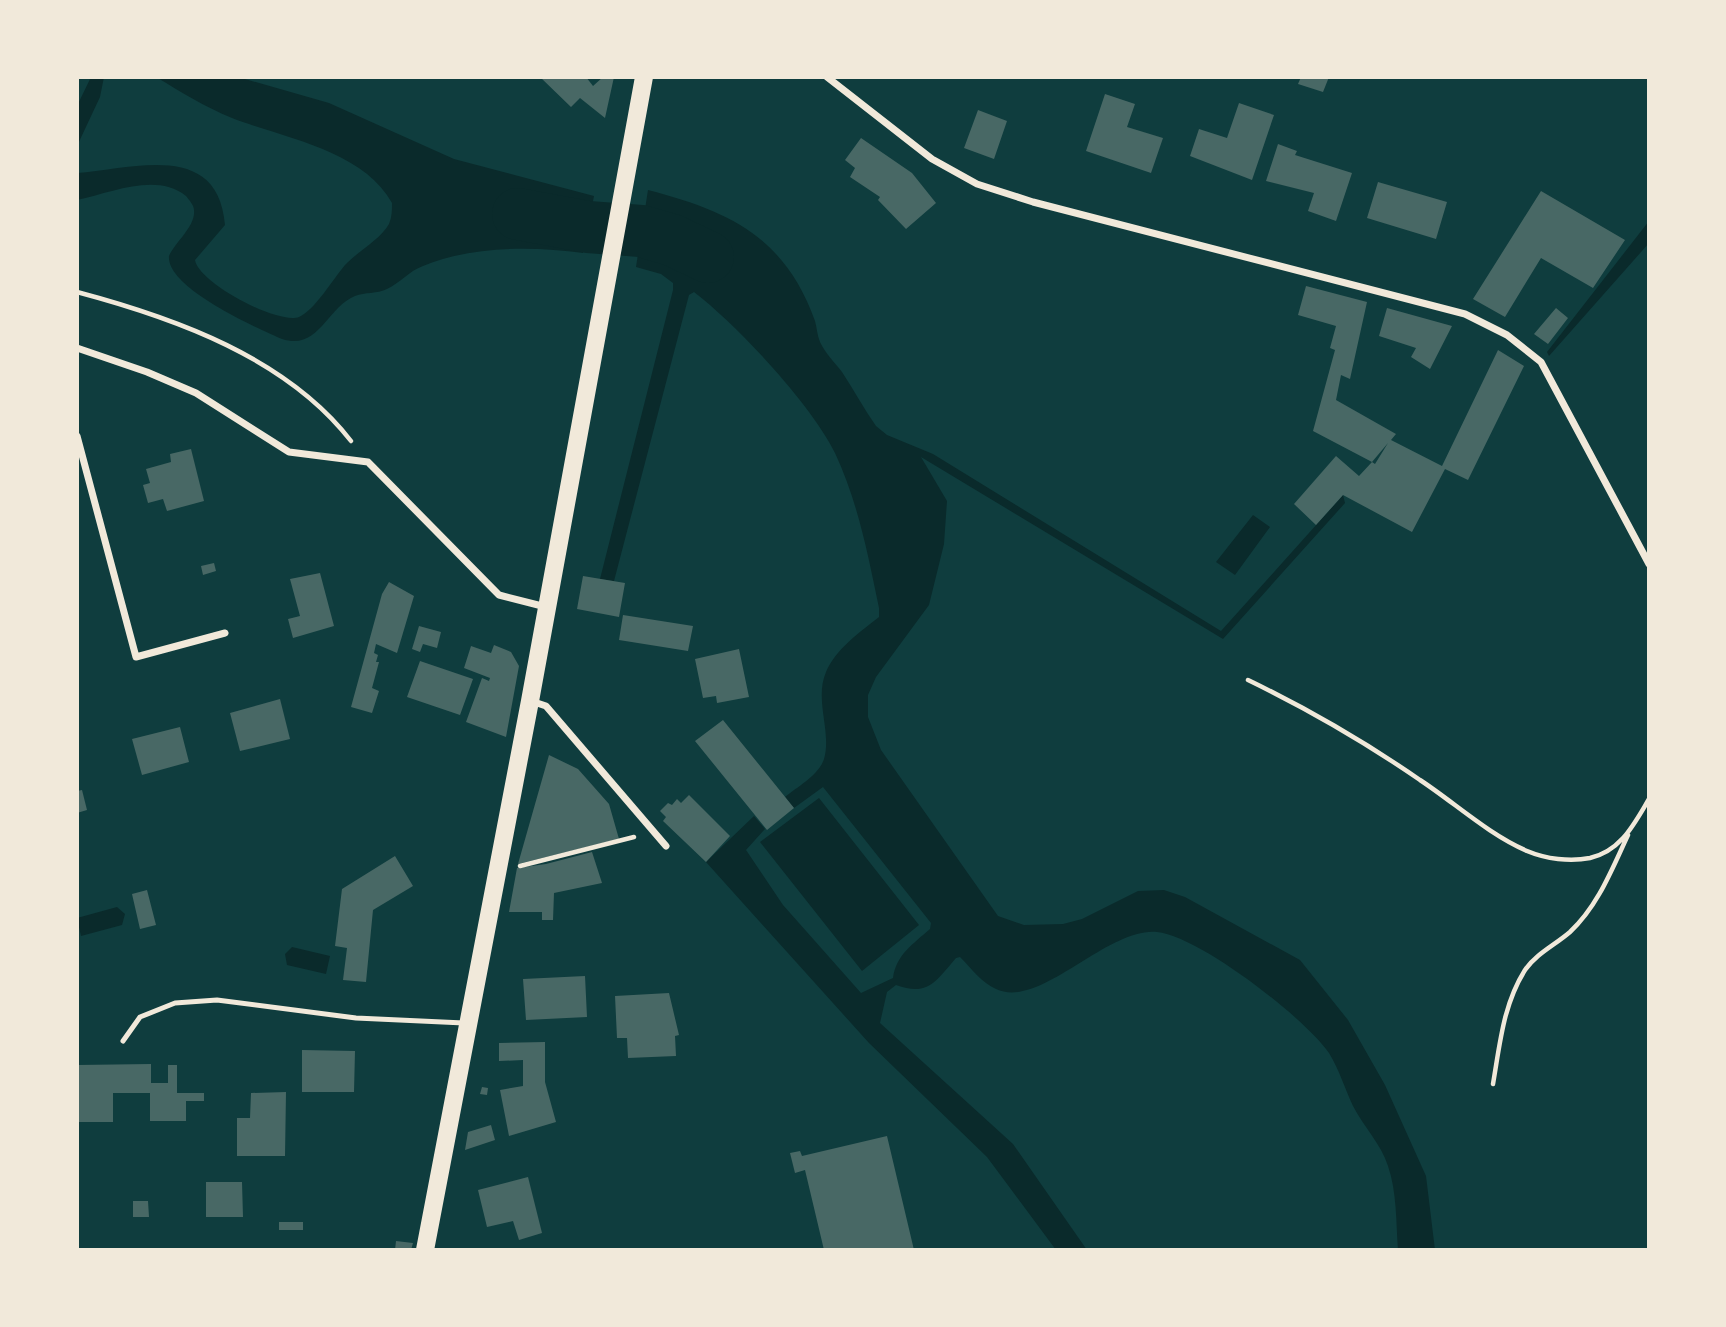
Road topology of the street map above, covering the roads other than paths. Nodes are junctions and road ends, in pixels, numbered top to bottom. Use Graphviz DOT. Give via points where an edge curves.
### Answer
graph roads {
  1 [pos="645,77"];
  2 [pos="827,77"];
  3 [pos="77,348"];
  4 [pos="77,436"];
  5 [pos="1649,564"];
  6 [pos="547,607"];
  7 [pos="225,633"];
  8 [pos="530,701"];
  9 [pos="666,846"];
  10 [pos="468,1024"];
  11 [pos="123,1041"];
  12 [pos="425,1250"];
  1 -- 6 [label="main road"];
  2 -- 5 [label="street" via="932,159 977,184 1465,314 1507,335 1541,362"];
  3 -- 6 [label="street" via="196,393 289,452 368,462 499,595"];
  4 -- 7 [label="street" via="136,657"];
  6 -- 8 [label="main road"];
  8 -- 9 [label="street" via="546,706"];
  8 -- 10 [label="main road"];
  10 -- 11 [label="lane" via="356,1018 217,1000 175,1003 140,1017"];
  10 -- 12 [label="main road"];
}
